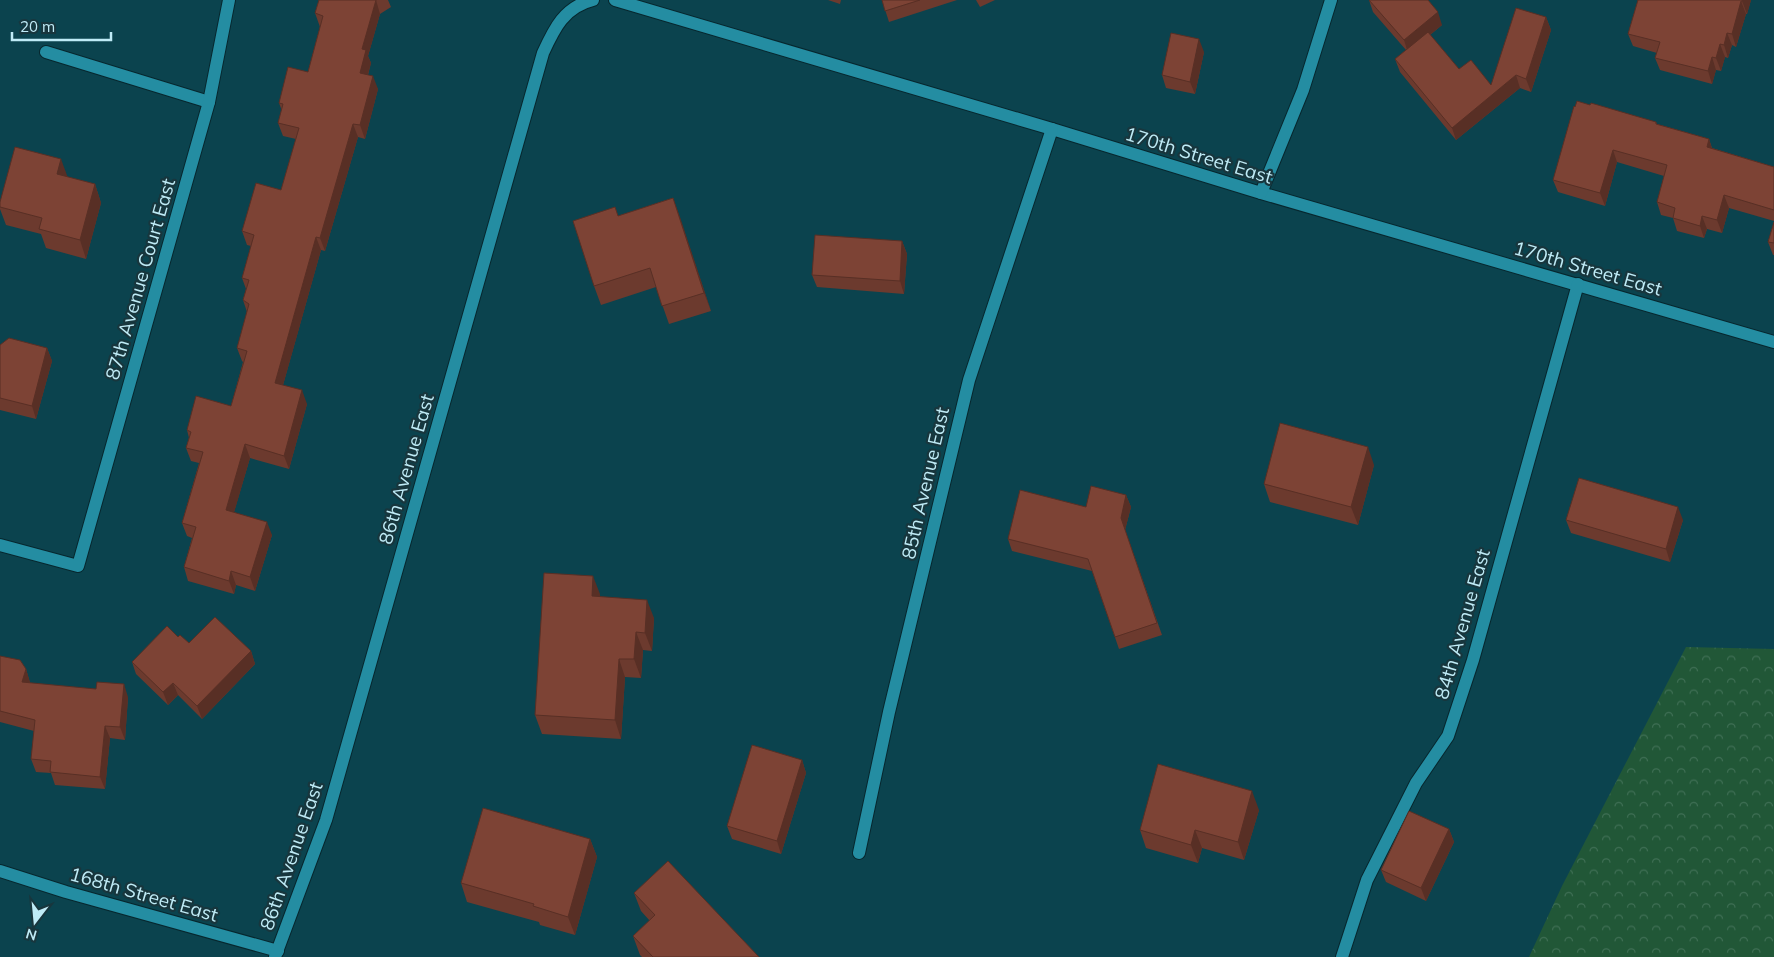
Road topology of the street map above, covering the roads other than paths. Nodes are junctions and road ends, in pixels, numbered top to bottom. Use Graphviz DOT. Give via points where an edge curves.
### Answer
graph roads {
  1 [pos="229,0"];
  2 [pos="615,0"];
  3 [pos="1331,0"];
  4 [pos="588,1"];
  5 [pos="46,52"];
  6 [pos="209,102"];
  7 [pos="1052,129"];
  8 [pos="1262,193"];
  9 [pos="1578,284"];
  10 [pos="1774,342"];
  11 [pos="0,544"];
  12 [pos="858,853"];
  13 [pos="0,871"];
  14 [pos="277,954"];
  15 [pos="1342,957"];
  1 -- 6 [label="street, 87th Avenue Court East"];
  2 -- 7 [label="street, 170th Street East"];
  3 -- 8 [label="street" via="1303,90"];
  4 -- 14 [label="street, 86th Avenue East" via="562,18 543,54 326,820"];
  5 -- 6 [label="street"];
  6 -- 11 [label="street, 87th Avenue Court East" via="78,566"];
  7 -- 8 [label="street, 170th Street East"];
  7 -- 12 [label="street, 85th Avenue East" via="969,380"];
  8 -- 9 [label="street, 170th Street East"];
  9 -- 10 [label="street, 170th Street East"];
  9 -- 15 [label="street, 84th Avenue East" via="1473,660 1448,736 1416,784 1367,880"];
  13 -- 14 [label="street, 168th Street East"];
}
